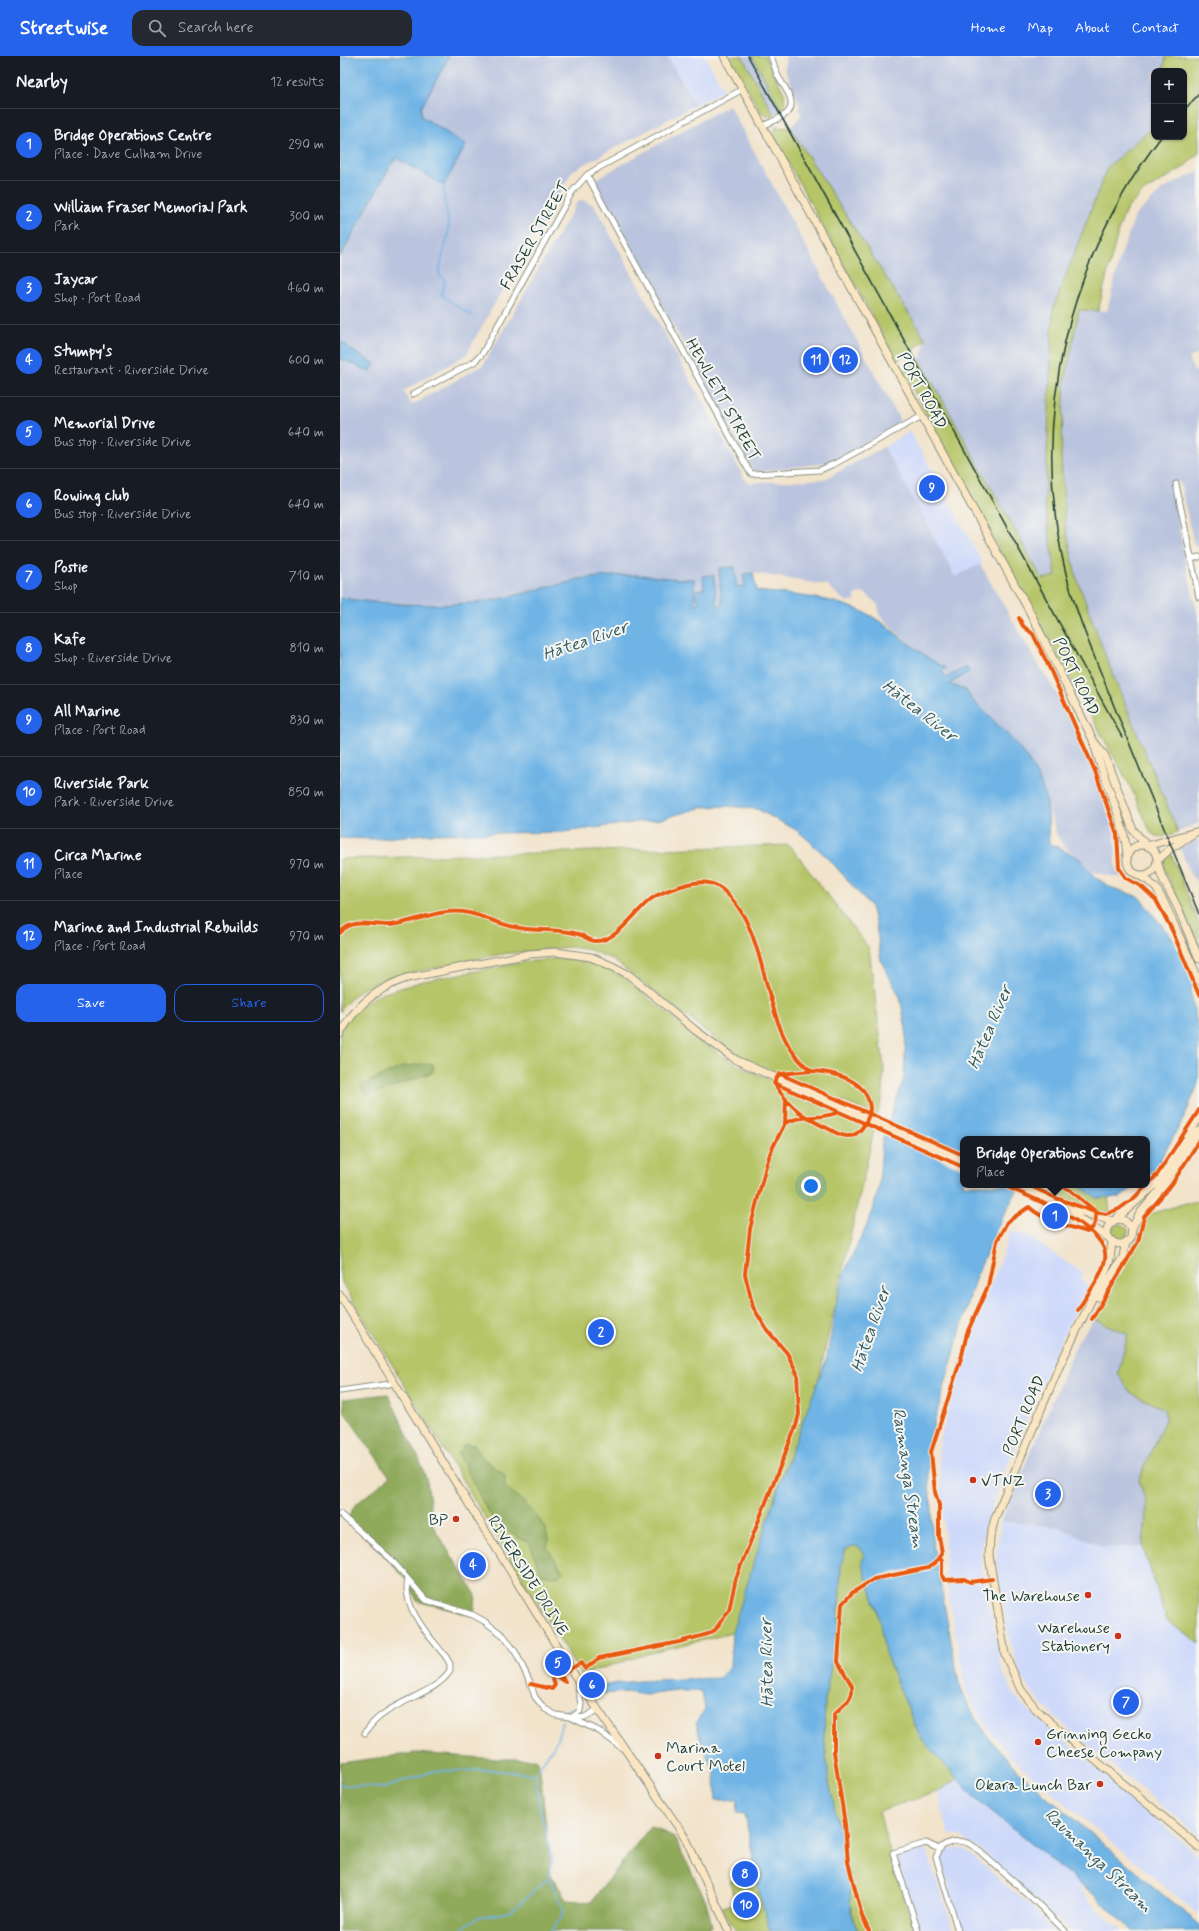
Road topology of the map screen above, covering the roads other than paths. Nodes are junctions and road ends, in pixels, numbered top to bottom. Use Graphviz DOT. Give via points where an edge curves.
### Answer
graph roads {
  1 [pos="724,56"];
  2 [pos="771,56"];
  3 [pos="743,89"];
  4 [pos="762,126"];
  5 [pos="587,174"];
  6 [pos="413,394"];
  7 [pos="922,416"];
  8 [pos="1176,484"];
  9 [pos="1199,557"];
  10 [pos="1190,559"];
  11 [pos="1199,598"];
  12 [pos="1093,740"];
  13 [pos="1197,832"];
  14 [pos="1147,846"];
  15 [pos="1127,860"];
  16 [pos="1157,861"];
  17 [pos="1133,872"];
  18 [pos="1199,959"];
  19 [pos="1199,980"];
  20 [pos="340,1034"];
  21 [pos="1199,1118"];
  22 [pos="1199,1131"];
  23 [pos="960,1161"];
  24 [pos="1022,1188"];
  25 [pos="1054,1202"];
  26 [pos="1114,1220"];
  27 [pos="1132,1228"];
  28 [pos="1110,1240"];
  29 [pos="1126,1242"];
  30 [pos="340,1295"];
  31 [pos="1083,1319"];
  32 [pos="393,1382"];
  33 [pos="340,1391"];
  34 [pos="340,1514"];
  35 [pos="408,1580"];
  36 [pos="577,1679"];
  37 [pos="598,1710"];
  38 [pos="570,1718"];
  39 [pos="365,1733"];
  40 [pos="624,1749"];
  41 [pos="1199,1847"];
  42 [pos="939,1849"];
  43 [pos="729,1931"];
  44 [pos="918,1931"];
  45 [pos="958,1931"];
  46 [pos="1066,1931"];
  1 -- 3 [label="main road, PORT ROAD"];
  2 -- 4 [label="street" via="791,105 786,114"];
  3 -- 4 [label="main road, PORT ROAD"];
  3 -- 5 [label="street, FRASER STREET"];
  4 -- 7 [label="main road, PORT ROAD"];
  5 -- 6 [label="street, FRASER STREET" via="572,192 482,354 474,362"];
  5 -- 7 [label="street, HEWLETT STREET" via="752,474 820,470"];
  7 -- 12 [label="main road, PORT ROAD" via="1032,616"];
  8 -- 10 [label="street"];
  9 -- 10 [label="street"];
  10 -- 11 [label="street"];
  12 -- 14 [label="main road, PORT ROAD" via="1106,756 1133,830"];
  12 -- 15 [label="main road, PORT ROAD" via="1097,760 1127,847"];
  13 -- 14 [label="main road"];
  13 -- 16 [label="main road" via="1170,849"];
  14 -- 15 [label="main road" via="1134,848"];
  14 -- 16 [label="main road, PORT ROAD" via="1154,852"];
  15 -- 17 [label="main road, PORT ROAD"];
  16 -- 17 [label="main road" via="1150,873 1141,875"];
  16 -- 18 [label="main road, PORT ROAD" via="1162,878 1178,908"];
  17 -- 19 [label="main road" via="1156,888"];
  20 -- 23 [label="main road" via="360,1005 373,994 395,982 422,974 529,954 567,953 591,957 618,969 636,981 736,1060"];
  21 -- 26 [label="main road" via="1155,1186"];
  22 -- 27 [label="main road"];
  24 -- 25 [label="main road"];
  25 -- 26 [label="main road" via="1096,1218"];
  25 -- 28 [label="main road"];
  26 -- 27 [label="main road" via="1124,1220"];
  26 -- 28 [label="main road" via="1107,1229"];
  27 -- 29 [label="main road" via="1132,1234"];
  28 -- 29 [label="main road" via="1117,1244"];
  28 -- 31 [label="main road, PORT ROAD" via="1110,1260"];
  29 -- 31 [label="main road, PORT ROAD" via="1122,1257"];
  30 -- 32 [label="main road, RIVERSIDE DRIVE"];
  31 -- 41 [label="main road, PORT ROAD" via="1054,1379 992,1529 990,1565 1005,1654 1021,1690 1036,1709"];
  32 -- 33 [label="street"];
  32 -- 36 [label="main road, RIVERSIDE DRIVE"];
  34 -- 35 [label="street" via="386,1555"];
  35 -- 38 [label="street" via="426,1600 472,1614 504,1636 516,1653 539,1704 551,1713"];
  35 -- 39 [label="street" via="408,1594 414,1614 446,1657 450,1671 433,1685 392,1707"];
  36 -- 37 [label="main road, RIVERSIDE DRIVE"];
  36 -- 38 [label="street" via="580,1709 578,1714"];
  37 -- 38 [label="street" via="585,1717"];
  37 -- 40 [label="main road, RIVERSIDE DRIVE"];
  38 -- 40 [label="street" via="589,1725"];
  40 -- 43 [label="main road, RIVERSIDE DRIVE" via="685,1837"];
  42 -- 44 [label="street" via="926,1843 893,1853"];
  42 -- 45 [label="street" via="937,1862"];
  42 -- 46 [label="street" via="956,1841 971,1845"];
}
